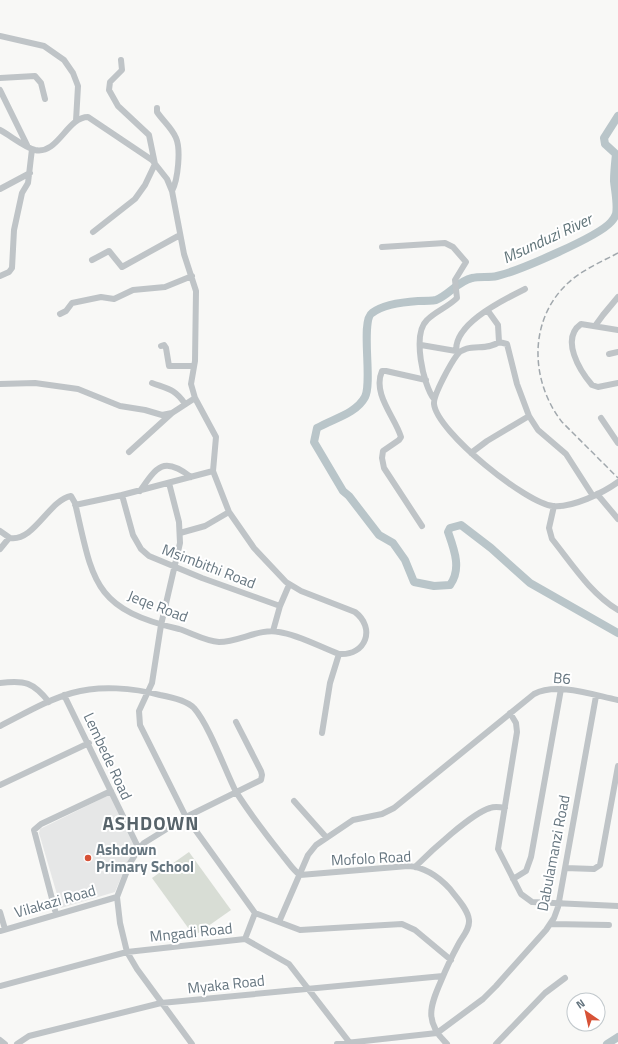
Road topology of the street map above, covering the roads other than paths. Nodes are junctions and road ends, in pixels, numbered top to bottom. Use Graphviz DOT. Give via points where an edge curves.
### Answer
graph roads {
  1 [pos="0,36"];
  2 [pos="121,60"];
  3 [pos="0,78"];
  4 [pos="0,90"];
  5 [pos="45,99"];
  6 [pos="157,108"];
  7 [pos="76,122"];
  8 [pos="0,130"];
  9 [pos="30,148"];
  10 [pos="155,164"];
  11 [pos="30,173"];
  12 [pos="10,185"];
  13 [pos="0,189"];
  14 [pos="24,190"];
  15 [pos="172,191"];
  16 [pos="93,232"];
  17 [pos="180,235"];
  18 [pos="382,247"];
  19 [pos="92,260"];
  20 [pos="0,276"];
  21 [pos="192,276"];
  22 [pos="525,288"];
  23 [pos="618,297"];
  24 [pos="488,311"];
  25 [pos="60,314"];
  26 [pos="595,326"];
  27 [pos="618,330"];
  28 [pos="499,342"];
  29 [pos="421,345"];
  30 [pos="161,346"];
  31 [pos="618,352"];
  32 [pos="456,353"];
  33 [pos="609,354"];
  34 [pos="194,366"];
  35 [pos="426,380"];
  36 [pos="152,383"];
  37 [pos="618,383"];
  38 [pos="0,384"];
  39 [pos="195,398"];
  40 [pos="434,399"];
  41 [pos="186,404"];
  42 [pos="172,413"];
  43 [pos="529,416"];
  44 [pos="601,418"];
  45 [pos="618,443"];
  46 [pos="129,452"];
  47 [pos="471,453"];
  48 [pos="213,471"];
  49 [pos="191,477"];
  50 [pos="618,482"];
  51 [pos="170,483"];
  52 [pos="140,491"];
  53 [pos="122,495"];
  54 [pos="595,495"];
  55 [pos="76,505"];
  56 [pos="554,506"];
  57 [pos="229,512"];
  58 [pos="618,519"];
  59 [pos="422,526"];
  60 [pos="0,531"];
  61 [pos="180,533"];
  62 [pos="9,538"];
  63 [pos="0,549"];
  64 [pos="175,566"];
  65 [pos="289,585"];
  66 [pos="280,606"];
  67 [pos="618,610"];
  68 [pos="161,625"];
  69 [pos="273,631"];
  70 [pos="339,654"];
  71 [pos="0,683"];
  72 [pos="561,689"];
  73 [pos="148,692"];
  74 [pos="64,696"];
  75 [pos="596,696"];
  76 [pos="618,700"];
  77 [pos="49,702"];
  78 [pos="510,713"];
  79 [pos="236,722"];
  80 [pos="0,726"];
  81 [pos="322,733"];
  82 [pos="89,743"];
  83 [pos="618,766"];
  84 [pos="0,786"];
  85 [pos="111,791"];
  86 [pos="236,792"];
  87 [pos="294,801"];
  88 [pos="505,808"];
  89 [pos="186,817"];
  90 [pos="326,837"];
  91 [pos="139,849"];
  92 [pos="415,867"];
  93 [pos="565,868"];
  94 [pos="300,875"];
  95 [pos="513,879"];
  96 [pos="117,897"];
  97 [pos="559,902"];
  98 [pos="618,906"];
  99 [pos="0,912"];
  100 [pos="255,913"];
  101 [pos="56,914"];
  102 [pos="279,922"];
  103 [pos="551,924"];
  104 [pos="609,925"];
  105 [pos="3,930"];
  106 [pos="245,939"];
  107 [pos="127,952"];
  108 [pos="450,960"];
  109 [pos="443,976"];
  110 [pos="565,978"];
  111 [pos="0,986"];
  112 [pos="308,988"];
  113 [pos="161,1003"];
  114 [pos="437,1033"];
  115 [pos="0,1040"];
  116 [pos="350,1043"];
  117 [pos="5,1044"];
  118 [pos="17,1044"];
  119 [pos="192,1044"];
  120 [pos="337,1044"];
  121 [pos="447,1044"];
  122 [pos="496,1044"];
  1 -- 7 [label="street" via="44,46 64,60 78,86"];
  2 -- 10 [label="street" via="122,70 110,82 109,87 118,106 149,135"];
  3 -- 5 [label="street" via="35,76 41,83"];
  4 -- 9 [label="street"];
  6 -- 15 [label="street" via="156,112 178,143 177,179"];
  7 -- 9 [label="street" via="48,148"];
  7 -- 10 [label="street" via="86,116 93,118"];
  8 -- 9 [label="street"];
  9 -- 11 [label="street"];
  10 -- 15 [label="street" via="167,179"];
  10 -- 16 [label="street" via="135,199"];
  11 -- 12 [label="street"];
  11 -- 14 [label="street"];
  12 -- 13 [label="street"];
  12 -- 14 [label="street"];
  14 -- 20 [label="street" via="14,230 12,268"];
  15 -- 17 [label="street"];
  17 -- 19 [label="street" via="122,267 109,251"];
  17 -- 21 [label="street"];
  18 -- 29 [label="street" via="442,243 449,245 466,262 455,280 457,298 426,321 422,330"];
  21 -- 25 [label="street" via="167,286 133,290 114,299 101,297 72,303"];
  21 -- 34 [label="street" via="197,297"];
  22 -- 24 [label="street"];
  23 -- 26 [label="street"];
  24 -- 28 [label="street" via="498,325"];
  24 -- 32 [label="street" via="463,330 457,341"];
  26 -- 27 [label="street"];
  26 -- 37 [label="street" via="583,324 576,329 572,340 574,355 593,386"];
  28 -- 32 [label="street" via="489,347 468,348"];
  28 -- 43 [label="street" via="506,343 509,348 517,384"];
  29 -- 32 [label="street"];
  29 -- 35 [label="street" via="421,363"];
  30 -- 34 [label="street" via="164,345 166,348 169,366"];
  31 -- 33 [label="street"];
  32 -- 40 [label="street"];
  34 -- 39 [label="street" via="191,384"];
  35 -- 40 [label="street"];
  35 -- 59 [label="street" via="386,370 381,373 380,379 387,411 401,437 382,451 383,465"];
  36 -- 41 [label="street" via="174,391"];
  38 -- 42 [label="street" via="35,383 68,387 84,390 124,407 162,415"];
  39 -- 41 [label="street"];
  39 -- 48 [label="street" via="216,437"];
  40 -- 47 [label="street" via="440,419"];
  41 -- 42 [label="street"];
  42 -- 46 [label="street"];
  43 -- 47 [label="street"];
  43 -- 54 [label="street" via="538,430 566,454"];
  44 -- 45 [label="street"];
  47 -- 56 [label="street" via="536,500"];
  48 -- 49 [label="street"];
  48 -- 57 [label="street"];
  49 -- 51 [label="street"];
  49 -- 52 [label="street" via="177,467 164,465 154,470"];
  50 -- 54 [label="street"];
  51 -- 52 [label="street"];
  51 -- 61 [label="street"];
  52 -- 53 [label="street"];
  53 -- 55 [label="street"];
  53 -- 64 [label="street, Msimbithi Road" via="130,527 141,549 154,559"];
  54 -- 56 [label="street" via="563,506"];
  54 -- 58 [label="street"];
  55 -- 62 [label="street" via="72,497 68,497 26,534 16,539"];
  55 -- 68 [label="street, Jeqe Road" via="90,563 102,590 123,609"];
  56 -- 67 [label="street" via="548,528 552,538 594,592"];
  57 -- 61 [label="street" via="205,526"];
  57 -- 65 [label="street" via="256,551"];
  60 -- 62 [label="street"];
  61 -- 64 [label="street"];
  62 -- 63 [label="street"];
  64 -- 66 [label="street, Msimbithi Road"];
  64 -- 68 [label="street"];
  65 -- 66 [label="street"];
  65 -- 70 [label="street" via="358,615 365,627 365,643 353,652"];
  66 -- 69 [label="street"];
  68 -- 69 [label="street, Jeqe Road" via="218,642"];
  68 -- 73 [label="street" via="153,679"];
  69 -- 70 [label="street"];
  70 -- 81 [label="street" via="330,684"];
  71 -- 77 [label="street" via="28,683 37,688"];
  72 -- 75 [label="street, B6"];
  72 -- 78 [label="street, B6" via="540,691"];
  72 -- 95 [label="street" via="531,857 526,871"];
  73 -- 74 [label="street" via="94,690"];
  73 -- 86 [label="street" via="179,700 192,707 202,721"];
  73 -- 89 [label="street" via="140,706 139,719"];
  74 -- 77 [label="street"];
  74 -- 82 [label="street, Lembede Road"];
  75 -- 76 [label="street, B6"];
  75 -- 93 [label="street, Dabulamanzi Road"];
  77 -- 80 [label="street"];
  78 -- 88 [label="street" via="516,723 517,732"];
  78 -- 90 [label="street, B6" via="394,808 382,814 353,820"];
  79 -- 86 [label="street" via="262,775 258,782"];
  82 -- 84 [label="street"];
  82 -- 85 [label="street, Lembede Road"];
  83 -- 93 [label="street" via="600,866 594,869"];
  85 -- 91 [label="street, Lembede Road"];
  85 -- 101 [label="street" via="41,824 34,830"];
  86 -- 89 [label="street"];
  86 -- 94 [label="street" via="272,842"];
  87 -- 90 [label="street"];
  88 -- 92 [label="street" via="493,807 481,812"];
  88 -- 95 [label="street" via="498,849"];
  89 -- 91 [label="street"];
  89 -- 100 [label="street"];
  90 -- 94 [label="street, B6" via="311,850"];
  91 -- 96 [label="street" via="130,863"];
  92 -- 94 [label="street, Mofolo Road"];
  92 -- 108 [label="street, Mofolo Road" via="435,875 466,911 469,919 466,931"];
  93 -- 97 [label="street, Dabulamanzi Road"];
  94 -- 102 [label="street, B6"];
  95 -- 97 [label="street" via="527,900"];
  96 -- 101 [label="street, Vilakazi Road"];
  96 -- 107 [label="street"];
  97 -- 98 [label="street"];
  97 -- 103 [label="street, Dabulamanzi Road"];
  99 -- 105 [label="street"];
  100 -- 102 [label="street"];
  100 -- 106 [label="street, Mngadi Road"];
  101 -- 105 [label="street, Vilakazi Road"];
  102 -- 108 [label="street" via="300,930 402,924 415,930"];
  103 -- 104 [label="street"];
  103 -- 114 [label="street, Dabulamanzi Road" via="483,999"];
  106 -- 107 [label="street, Mngadi Road"];
  106 -- 112 [label="street" via="289,964"];
  107 -- 111 [label="street, Mngadi Road"];
  107 -- 113 [label="street"];
  108 -- 109 [label="street"];
  109 -- 112 [label="street, Myaka Road"];
  109 -- 114 [label="street" via="431,1006 431,1017"];
  110 -- 122 [label="street" via="545,993"];
  112 -- 113 [label="street, Myaka Road"];
  112 -- 116 [label="street"];
  113 -- 118 [label="street, Myaka Road" via="29,1036"];
  113 -- 119 [label="street"];
  114 -- 116 [label="street, Dabulamanzi Road"];
  114 -- 121 [label="street"];
  115 -- 117 [label="street"];
  116 -- 120 [label="street, Dabulamanzi Road"];
}
